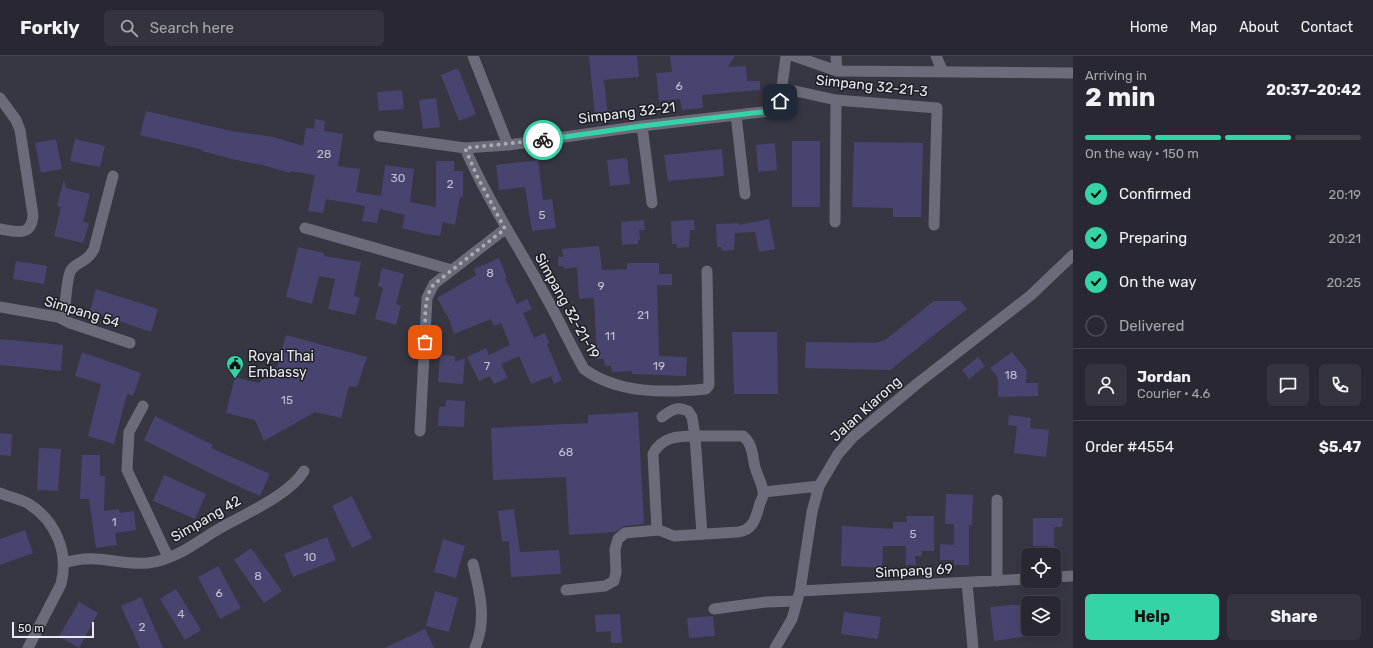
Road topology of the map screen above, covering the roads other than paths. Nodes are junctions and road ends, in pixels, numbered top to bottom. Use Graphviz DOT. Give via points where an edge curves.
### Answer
graph roads {
  1 [pos="473,56"];
  2 [pos="786,56"];
  3 [pos="794,56"];
  4 [pos="836,56"];
  5 [pos="936,56"];
  6 [pos="837,71"];
  7 [pos="943,72"];
  8 [pos="1073,73"];
  9 [pos="782,88"];
  10 [pos="0,98"];
  11 [pos="836,100"];
  12 [pos="736,115"];
  13 [pos="642,126"];
  14 [pos="379,136"];
  15 [pos="508,145"];
  16 [pos="465,148"];
  17 [pos="113,176"];
  18 [pos="745,194"];
  19 [pos="652,203"];
  20 [pos="835,222"];
  21 [pos="934,225"];
  22 [pos="0,228"];
  23 [pos="305,228"];
  24 [pos="505,229"];
  25 [pos="1073,255"];
  26 [pos="452,270"];
  27 [pos="707,271"];
  28 [pos="0,306"];
  29 [pos="63,320"];
  30 [pos="130,343"];
  31 [pos="143,406"];
  32 [pos="662,418"];
  33 [pos="420,431"];
  34 [pos="695,436"];
  35 [pos="304,471"];
  36 [pos="819,486"];
  37 [pos="764,492"];
  38 [pos="0,493"];
  39 [pos="997,500"];
  40 [pos="657,530"];
  41 [pos="702,534"];
  42 [pos="168,557"];
  43 [pos="64,563"];
  44 [pos="473,564"];
  45 [pos="1073,576"];
  46 [pos="1061,577"];
  47 [pos="1021,579"];
  48 [pos="997,581"];
  49 [pos="967,583"];
  50 [pos="566,590"];
  51 [pos="799,596"];
  52 [pos="714,609"];
  53 [pos="28,648"];
  54 [pos="475,648"];
  55 [pos="775,648"];
  56 [pos="973,648"];
  1 -- 15 [label="street"];
  2 -- 9 [label="street, Simpang 32-21"];
  3 -- 6 [label="street"];
  4 -- 6 [label="street"];
  5 -- 7 [label="street"];
  6 -- 7 [label="street"];
  7 -- 8 [label="street"];
  9 -- 11 [label="street, Simpang 32-21-3"];
  9 -- 12 [label="street, Simpang 32-21" via="777,110"];
  10 -- 22 [label="street" via="20,130 33,215 33,222 25,231 18,233"];
  11 -- 20 [label="street"];
  11 -- 21 [label="street, Simpang 32-21-3" via="937,108"];
  12 -- 13 [label="street, Simpang 32-21"];
  12 -- 18 [label="street"];
  13 -- 15 [label="street, Simpang 32-21"];
  13 -- 19 [label="street"];
  14 -- 16 [label="street, Simpang 32-21"];
  15 -- 16 [label="street, Simpang 32-21"];
  16 -- 24 [label="street, Simpang 32-21-19"];
  17 -- 29 [label="street" via="94,250 89,258 72,269 69,275 67,307"];
  23 -- 26 [label="street"];
  24 -- 26 [label="street"];
  24 -- 27 [label="street, Simpang 32-21-19" via="541,288 584,369 594,377 628,388 706,389 709,385"];
  25 -- 36 [label="street, Jalan Kiarong" via="1030,296 853,437 838,454"];
  26 -- 33 [label="street" via="434,284 427,298"];
  28 -- 29 [label="street, Simpang 54"];
  29 -- 30 [label="street, Simpang 54"];
  31 -- 42 [label="street" via="129,432 127,470"];
  32 -- 34 [label="street" via="670,410 677,408 688,411 692,417"];
  34 -- 37 [label="street" via="735,435 748,440"];
  34 -- 40 [label="street" via="664,440 653,454"];
  34 -- 41 [label="street"];
  35 -- 42 [label="street, Simpang 42" via="300,479 278,495 218,529 194,546"];
  36 -- 37 [label="street"];
  36 -- 51 [label="street, Jalan Kiarong" via="812,512"];
  37 -- 41 [label="street" via="756,520 745,531"];
  38 -- 43 [label="street" via="28,504 51,524 62,550"];
  39 -- 48 [label="street"];
  40 -- 41 [label="street" via="674,536"];
  40 -- 50 [label="street" via="625,533 618,539 615,549 614,581 605,586"];
  42 -- 43 [label="street, Simpang 42" via="135,564 95,558 80,558"];
  43 -- 53 [label="street" via="61,584"];
  44 -- 54 [label="street" via="482,618 481,635"];
  45 -- 46 [label="street"];
  47 -- 48 [label="street, Simpang 69"];
  48 -- 49 [label="street, Simpang 69"];
  49 -- 51 [label="street, Simpang 69"];
  49 -- 56 [label="street"];
  51 -- 52 [label="street, Simpang 69"];
  51 -- 55 [label="street, Jalan Kiarong" via="792,619"];
}
